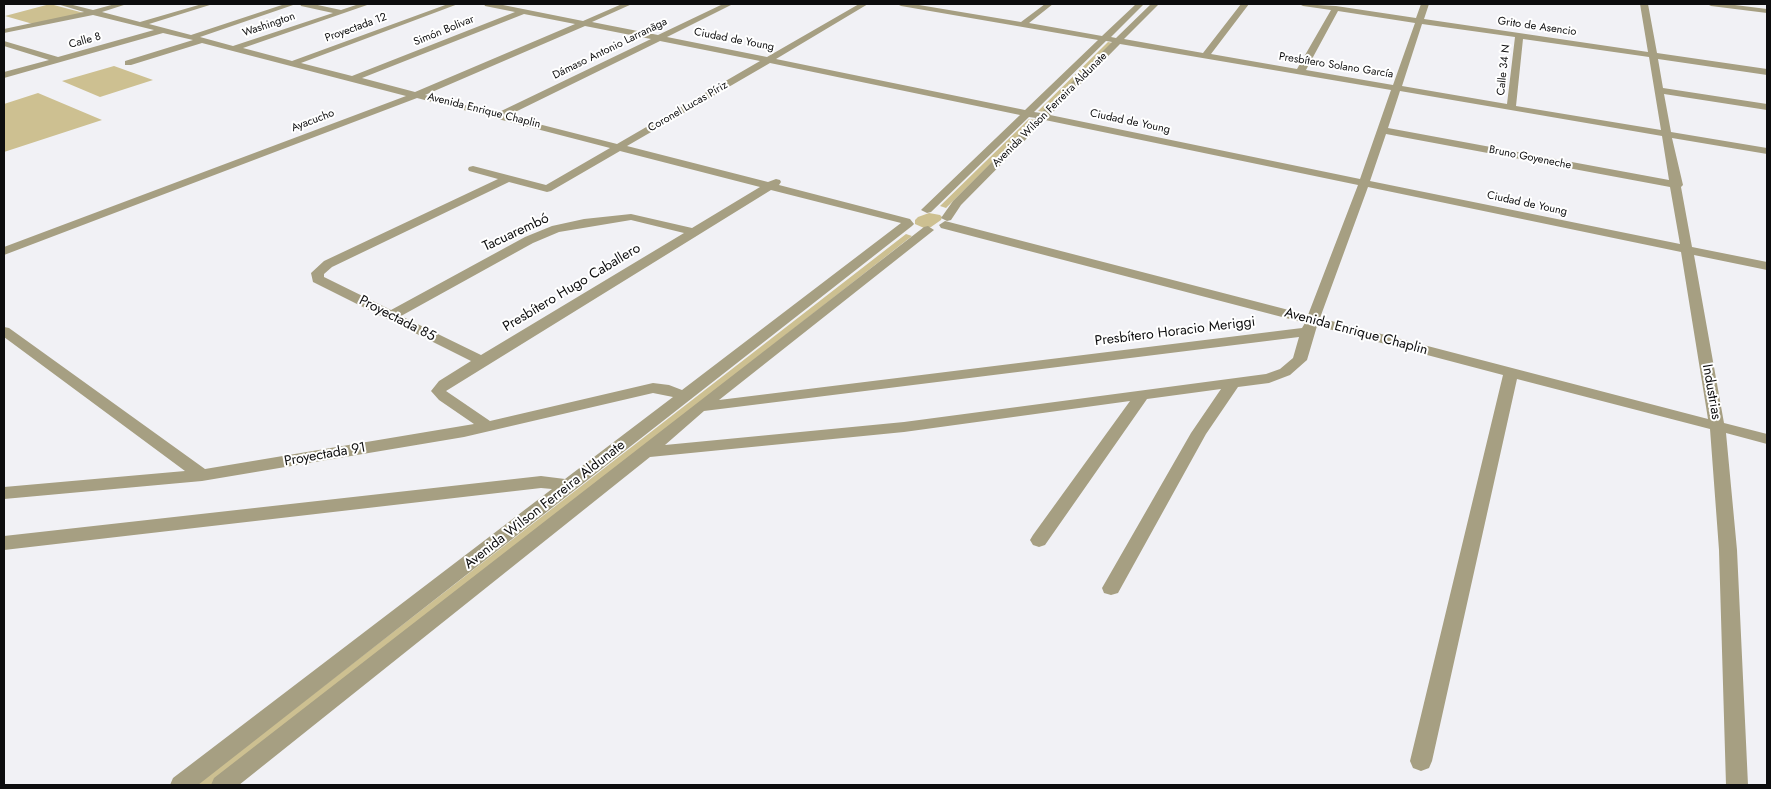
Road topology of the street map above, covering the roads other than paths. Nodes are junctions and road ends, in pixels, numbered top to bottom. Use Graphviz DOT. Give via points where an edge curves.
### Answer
graph roads {
  1 [pos="61,4"];
  2 [pos="78,4"];
  3 [pos="123,4"];
  4 [pos="209,4"];
  5 [pos="292,4"];
  6 [pos="304,4"];
  7 [pos="366,4"];
  8 [pos="454,4"];
  9 [pos="488,4"];
  10 [pos="542,4"];
  11 [pos="628,4"];
  12 [pos="729,4"];
  13 [pos="864,4"];
  14 [pos="901,4"];
  15 [pos="955,4"];
  16 [pos="1049,4"];
  17 [pos="1140,4"];
  18 [pos="1155,4"];
  19 [pos="1245,4"];
  20 [pos="1303,4"];
  21 [pos="1425,4"];
  22 [pos="1644,4"];
  23 [pos="1711,4"];
  24 [pos="1336,8"];
  25 [pos="98,11"];
  26 [pos="524,11"];
  27 [pos="944,11"];
  28 [pos="1767,11"];
  29 [pos="342,12"];
  30 [pos="1420,21"];
  31 [pos="145,23"];
  32 [pos="584,23"];
  33 [pos="1022,25"];
  34 [pos="169,29"];
  35 [pos="4,31"];
  36 [pos="1519,36"];
  37 [pos="198,37"];
  38 [pos="659,38"];
  39 [pos="1105,39"];
  40 [pos="1118,41"];
  41 [pos="4,43"];
  42 [pos="239,47"];
  43 [pos="1652,55"];
  44 [pos="1205,56"];
  45 [pos="59,60"];
  46 [pos="769,60"];
  47 [pos="296,62"];
  48 [pos="128,63"];
  49 [pos="1300,72"];
  50 [pos="1767,72"];
  51 [pos="4,75"];
  52 [pos="358,77"];
  53 [pos="1396,88"];
  54 [pos="1659,90"];
  55 [pos="422,93"];
  56 [pos="1511,107"];
  57 [pos="1767,107"];
  58 [pos="504,114"];
  59 [pos="1027,114"];
  60 [pos="1043,117"];
  61 [pos="1383,130"];
  62 [pos="1667,134"];
  63 [pos="624,144"];
  64 [pos="1767,151"];
  65 [pos="473,169"];
  66 [pos="507,178"];
  67 [pos="774,183"];
  68 [pos="1364,183"];
  69 [pos="1677,185"];
  70 [pos="914,217"];
  71 [pos="946,221"];
  72 [pos="928,230"];
  73 [pos="695,232"];
  74 [pos="1686,249"];
  75 [pos="4,250"];
  76 [pos="1767,266"];
  77 [pos="391,316"];
  78 [pos="1310,326"];
  79 [pos="4,331"];
  80 [pos="481,362"];
  81 [pos="1511,373"];
  82 [pos="1233,383"];
  83 [pos="1142,395"];
  84 [pos="685,397"];
  85 [pos="700,407"];
  86 [pos="1717,425"];
  87 [pos="489,428"];
  88 [pos="1767,439"];
  89 [pos="646,452"];
  90 [pos="202,475"];
  91 [pos="571,486"];
  92 [pos="4,493"];
  93 [pos="1039,540"];
  94 [pos="4,543"];
  95 [pos="1110,588"];
  96 [pos="1421,761"];
  97 [pos="181,785"];
  98 [pos="222,785"];
  99 [pos="1737,785"];
  1 -- 25 [label="street, Avenida Enrique Chaplin"];
  2 -- 25 [label="street, Avenida Enrique Chaplin"];
  3 -- 25 [label="street"];
  4 -- 31 [label="street"];
  5 -- 37 [label="street"];
  6 -- 29 [label="street"];
  7 -- 29 [label="street, Washington"];
  8 -- 47 [label="street, Proyectada 12"];
  9 -- 26 [label="street, Ciudad de Young"];
  10 -- 26 [label="street, Simón Bolivar"];
  11 -- 32 [label="street, Ayacucho"];
  12 -- 38 [label="street, Dámaso Antonio Larranãga"];
  13 -- 46 [label="street, Coronel Lucas Píriz"];
  14 -- 27 [label="street, Presbítero Solano García"];
  15 -- 27 [label="street"];
  16 -- 33 [label="street"];
  17 -- 39 [label="street, Avenida Wilson Ferreira Aldunate"];
  18 -- 40 [label="street, Avenida Wilson Ferreira Aldunate"];
  19 -- 44 [label="street"];
  20 -- 24 [label="street, Grito de Asencio"];
  21 -- 30 [label="street"];
  22 -- 43 [label="street, Industrias"];
  23 -- 28 [label="street"];
  24 -- 30 [label="street, Grito de Asencio"];
  24 -- 49 [label="street"];
  25 -- 31 [label="street, Avenida Enrique Chaplin"];
  25 -- 35 [label="street"];
  26 -- 32 [label="street, Ciudad de Young"];
  26 -- 52 [label="street, Simón Bolivar"];
  27 -- 33 [label="street, Presbítero Solano García"];
  29 -- 42 [label="street, Washington"];
  30 -- 36 [label="street, Grito de Asencio"];
  30 -- 53 [label="street"];
  31 -- 34 [label="street, Avenida Enrique Chaplin"];
  32 -- 38 [label="street, Ciudad de Young"];
  32 -- 55 [label="street, Ayacucho"];
  33 -- 39 [label="street, Presbítero Solano García"];
  34 -- 37 [label="street, Avenida Enrique Chaplin"];
  34 -- 45 [label="street, Calle 8"];
  36 -- 43 [label="street, Grito de Asencio"];
  36 -- 56 [label="street, Calle 34 N"];
  37 -- 42 [label="street, Avenida Enrique Chaplin"];
  37 -- 48 [label="street"];
  38 -- 46 [label="street, Ciudad de Young"];
  38 -- 58 [label="street, Dámaso Antonio Larranãga"];
  39 -- 40 [label="street, Presbítero Solano García"];
  39 -- 59 [label="street, Avenida Wilson Ferreira Aldunate"];
  40 -- 44 [label="street, Presbítero Solano García"];
  40 -- 60 [label="street, Avenida Wilson Ferreira Aldunate"];
  41 -- 45 [label="street"];
  42 -- 47 [label="street, Avenida Enrique Chaplin"];
  43 -- 50 [label="street, Grito de Asencio"];
  43 -- 54 [label="street, Industrias"];
  44 -- 49 [label="street, Presbítero Solano García"];
  45 -- 51 [label="street, Calle 8"];
  46 -- 59 [label="street, Ciudad de Young"];
  46 -- 63 [label="street, Coronel Lucas Píriz"];
  47 -- 52 [label="street, Avenida Enrique Chaplin"];
  49 -- 53 [label="street, Presbítero Solano García"];
  52 -- 55 [label="street, Avenida Enrique Chaplin"];
  53 -- 56 [label="street, Presbítero Solano García"];
  53 -- 61 [label="street"];
  54 -- 57 [label="street"];
  54 -- 62 [label="street, Industrias"];
  55 -- 58 [label="street, Avenida Enrique Chaplin"];
  55 -- 75 [label="street, Ayacucho"];
  56 -- 62 [label="street, Presbítero Solano García"];
  58 -- 63 [label="street, Avenida Enrique Chaplin"];
  59 -- 60 [label="street, Ciudad de Young"];
  59 -- 70 [label="street, Avenida Wilson Ferreira Aldunate"];
  60 -- 68 [label="street, Ciudad de Young"];
  60 -- 71 [label="street, Avenida Wilson Ferreira Aldunate" via="957,203"];
  61 -- 68 [label="street"];
  61 -- 69 [label="street, Bruno Goyeneche"];
  62 -- 64 [label="street, Presbítero Solano García"];
  62 -- 69 [label="street, Industrias"];
  63 -- 66 [label="street, Coronel Lucas Píriz" via="547,189"];
  63 -- 67 [label="street, Avenida Enrique Chaplin"];
  65 -- 66 [label="street, Coronel Lucas Píriz"];
  66 -- 77 [label="street, Proyectada 85" via="317,272 318,279"];
  67 -- 70 [label="street, Avenida Enrique Chaplin"];
  67 -- 73 [label="street, Presbítero Hugo Caballero"];
  68 -- 74 [label="street, Ciudad de Young"];
  68 -- 78 [label="street"];
  69 -- 74 [label="street, Industrias"];
  70 -- 71 [label="street, Avenida Enrique Chaplin" via="939,212"];
  70 -- 72 [label="street" via="916,228"];
  70 -- 84 [label="street, Avenida Wilson Ferreira Aldunate"];
  71 -- 72 [label="street, Avenida Wilson Ferreira Aldunate" via="938,228"];
  71 -- 78 [label="street, Avenida Enrique Chaplin"];
  72 -- 85 [label="street, Avenida Wilson Ferreira Aldunate"];
  73 -- 77 [label="street, Tacuarembó" via="631,217 556,229 529,240"];
  73 -- 80 [label="street, Presbítero Hugo Caballero"];
  74 -- 76 [label="street, Ciudad de Young"];
  74 -- 86 [label="street, Industrias"];
  77 -- 80 [label="street, Proyectada 85"];
  78 -- 81 [label="street, Avenida Enrique Chaplin"];
  78 -- 82 [label="street" via="1300,360 1285,372 1269,378"];
  78 -- 85 [label="street, Presbítero Horacio Meriggi"];
  79 -- 90 [label="street"];
  80 -- 87 [label="street, Presbítero Hugo Caballero" via="438,391"];
  81 -- 86 [label="street, Avenida Enrique Chaplin"];
  81 -- 96 [label="street"];
  82 -- 83 [label="street"];
  82 -- 95 [label="street" via="1199,433"];
  83 -- 89 [label="street" via="904,427"];
  83 -- 93 [label="street"];
  84 -- 87 [label="street, Proyectada 91" via="653,388"];
  84 -- 91 [label="street, Avenida Wilson Ferreira Aldunate"];
  85 -- 89 [label="street, Avenida Wilson Ferreira Aldunate"];
  86 -- 88 [label="street, Avenida Enrique Chaplin"];
  86 -- 99 [label="street, Industrias" via="1728,550"];
  87 -- 90 [label="street, Proyectada 91"];
  89 -- 98 [label="street, Avenida Wilson Ferreira Aldunate"];
  90 -- 92 [label="street, Proyectada 91"];
  91 -- 94 [label="street" via="541,482"];
  91 -- 97 [label="street, Avenida Wilson Ferreira Aldunate"];
}
